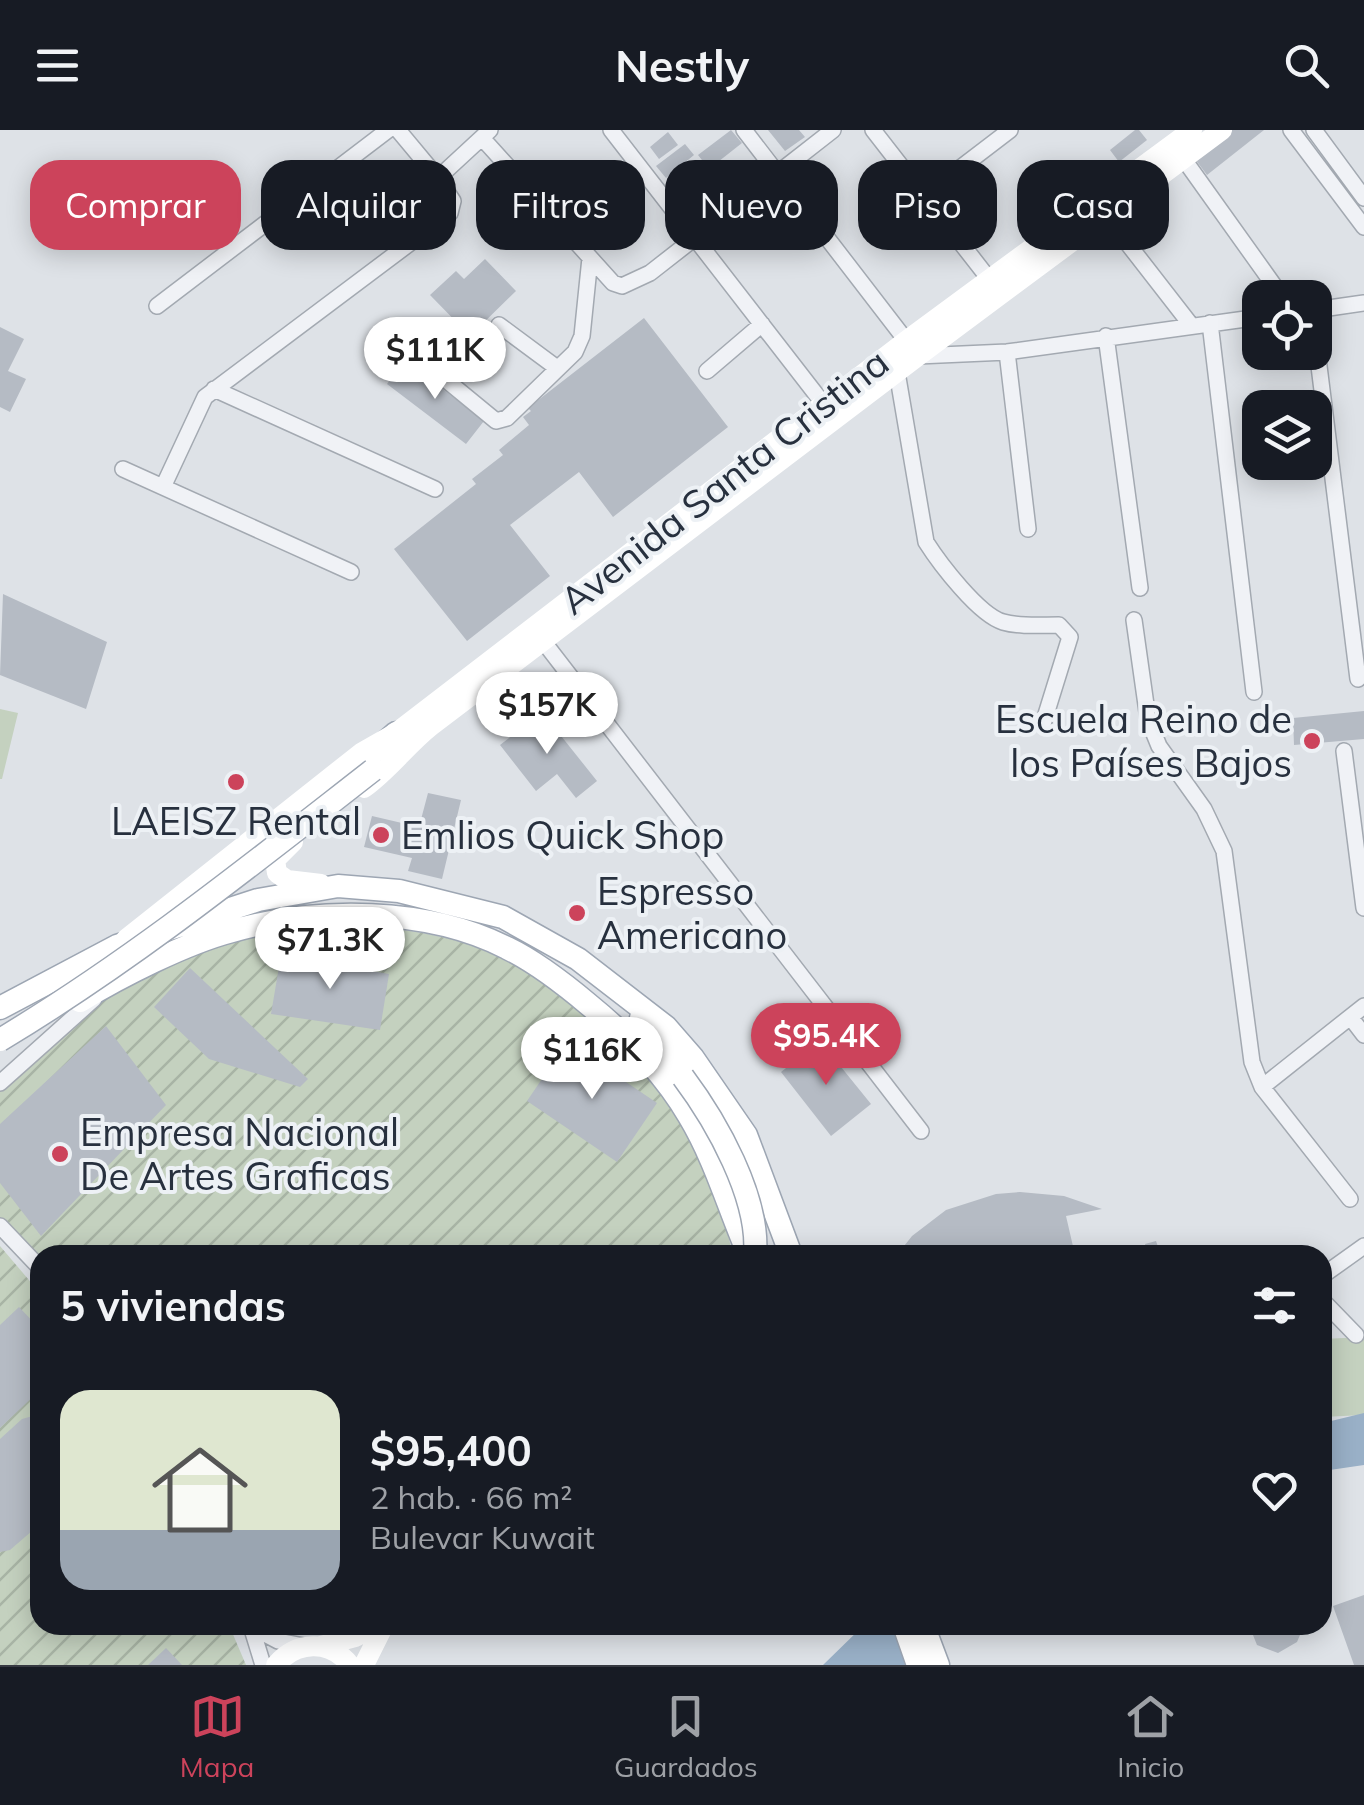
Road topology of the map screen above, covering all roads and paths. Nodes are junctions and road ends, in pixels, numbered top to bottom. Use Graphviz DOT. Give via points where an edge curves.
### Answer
graph roads {
  1 [pos="388,130"];
  2 [pos="398,130"];
  3 [pos="611,130"];
  4 [pos="744,130"];
  5 [pos="833,130"];
  6 [pos="874,130"];
  7 [pos="1010,130"];
  8 [pos="1192,130"];
  9 [pos="1222,130"];
  10 [pos="1291,130"];
  11 [pos="1314,130"];
  12 [pos="486,134"];
  13 [pos="1178,151"];
  14 [pos="423,160"];
  15 [pos="767,160"];
  16 [pos="794,160"];
  17 [pos="897,160"];
  18 [pos="971,160"];
  19 [pos="1166,160"];
  20 [pos="456,162"];
  21 [pos="1364,198"];
  22 [pos="665,199"];
  23 [pos="1364,227"];
  24 [pos="400,250"];
  25 [pos="680,250"];
  26 [pos="704,250"];
  27 [pos="836,250"];
  28 [pos="967,250"];
  29 [pos="1035,250"];
  30 [pos="1045,250"];
  31 [pos="1133,250"];
  32 [pos="590,258"];
  33 [pos="990,278"];
  34 [pos="1269,280"];
  35 [pos="1364,304"];
  36 [pos="156,306"];
  37 [pos="966,308"];
  38 [pos="1332,308"];
  39 [pos="1242,319"];
  40 [pos="1210,323"];
  41 [pos="499,324"];
  42 [pos="762,324"];
  43 [pos="1191,325"];
  44 [pos="1106,336"];
  45 [pos="401,343"];
  46 [pos="912,348"];
  47 [pos="986,352"];
  48 [pos="1008,352"];
  49 [pos="892,364"];
  50 [pos="557,368"];
  51 [pos="1319,370"];
  52 [pos="707,371"];
  53 [pos="214,389"];
  54 [pos="830,412"];
  55 [pos="123,469"];
  56 [pos="163,488"];
  57 [pos="435,489"];
  58 [pos="1028,529"];
  59 [pos="351,572"];
  60 [pos="1140,588"];
  61 [pos="1134,620"];
  62 [pos="544,641"];
  63 [pos="1358,680"];
  64 [pos="1254,692"];
  65 [pos="1043,724"];
  66 [pos="401,740"];
  67 [pos="1344,750"];
  68 [pos="368,766"];
  69 [pos="338,886"];
  70 [pos="1364,908"];
  71 [pos="117,946"];
  72 [pos="114,980"];
  73 [pos="625,994"];
  74 [pos="1364,1006"];
  75 [pos="0,1008"];
  76 [pos="1351,1018"];
  77 [pos="0,1024"];
  78 [pos="615,1026"];
  79 [pos="1364,1034"];
  80 [pos="0,1040"];
  81 [pos="0,1048"];
  82 [pos="678,1071"];
  83 [pos="0,1083"];
  84 [pos="1262,1087"];
  85 [pos="921,1131"];
  86 [pos="1350,1199"];
  87 [pos="774,1207"];
  88 [pos="736,1225"];
  89 [pos="0,1226"];
  90 [pos="749,1245"];
  91 [pos="754,1245"];
  92 [pos="787,1245"];
  93 [pos="1364,1246"];
  94 [pos="30,1258"];
  95 [pos="1332,1269"];
  96 [pos="1332,1311"];
  97 [pos="1356,1336"];
  98 [pos="253,1635"];
  99 [pos="266,1635"];
  100 [pos="359,1635"];
  101 [pos="378,1635"];
  102 [pos="908,1635"];
  103 [pos="928,1635"];
  104 [pos="312,1646"];
  105 [pos="262,1665"];
  106 [pos="276,1665"];
  107 [pos="350,1665"];
  108 [pos="364,1665"];
  109 [pos="918,1665"];
  110 [pos="938,1665"];
  1 -- 36 [label="street"];
  2 -- 14 [label="street"];
  3 -- 22 [label="street"];
  4 -- 15 [label="street"];
  5 -- 16 [label="street"];
  6 -- 17 [label="street"];
  7 -- 18 [label="street"];
  8 -- 13 [label="street, Avenida Santa Cristina"];
  9 -- 13 [label="street, Avenida Santa Cristina"];
  10 -- 23 [label="street"];
  11 -- 21 [label="street"];
  12 -- 20 [label="street"];
  12 -- 32 [label="street"];
  13 -- 19 [label="street, Avenida Santa Cristina"];
  13 -- 34 [label="street"];
  24 -- 53 [label="street"];
  25 -- 32 [label="street" via="622,286"];
  26 -- 42 [label="street"];
  27 -- 46 [label="street"];
  28 -- 33 [label="street"];
  29 -- 33 [label="street, Avenida Santa Cristina"];
  30 -- 37 [label="street, Avenida Santa Cristina"];
  31 -- 43 [label="street"];
  32 -- 50 [label="street" via="582,336"];
  33 -- 37 [label="street, Avenida Santa Cristina"];
  35 -- 38 [label="street"];
  37 -- 46 [label="street, Avenida Santa Cristina"];
  37 -- 47 [label="street" via="968,339"];
  39 -- 40 [label="street"];
  40 -- 43 [label="street"];
  40 -- 64 [label="street"];
  41 -- 50 [label="street"];
  42 -- 52 [label="street"];
  42 -- 54 [label="street"];
  43 -- 44 [label="street"];
  44 -- 48 [label="street"];
  44 -- 60 [label="street"];
  45 -- 50 [label="street" via="496,420 507,418"];
  46 -- 47 [label="street"];
  46 -- 49 [label="street, Avenida Santa Cristina"];
  47 -- 48 [label="street"];
  48 -- 58 [label="street"];
  49 -- 54 [label="street, Avenida Santa Cristina"];
  49 -- 65 [label="street" via="926,542 936,558 998,621 1059,626 1070,637"];
  51 -- 63 [label="street"];
  53 -- 56 [label="street"];
  53 -- 57 [label="street"];
  54 -- 62 [label="street, Avenida Santa Cristina"];
  54 -- 66 [label="street, Avenida Santa Cristina"];
  55 -- 56 [label="street"];
  56 -- 59 [label="street"];
  61 -- 84 [label="street" via="1148,720 1224,851 1246,1036"];
  62 -- 66 [label="street, Avenida Santa Cristina"];
  62 -- 85 [label="street"];
  66 -- 68 [label="main road"];
  66 -- 69 [label="street, Avenida Santa Cristina" via="382,775 275,860 283,879"];
  66 -- 71 [label="street, Avenida Santa Cristina" via="361,753"];
  67 -- 70 [label="street"];
  68 -- 77 [label="main road" via="130,942"];
  68 -- 80 [label="main road, bridge" via="128,958"];
  69 -- 71 [label="main road" via="258,900"];
  69 -- 73 [label="main road" via="399,890 503,917"];
  71 -- 75 [label="main road"];
  72 -- 78 [label="main road" via="267,922 346,915 411,920 454,927 506,947"];
  72 -- 81 [label="main road"];
  72 -- 83 [label="street"];
  73 -- 82 [label="main road"];
  73 -- 87 [label="main road" via="666,1027 724,1099"];
  74 -- 76 [label="street"];
  76 -- 79 [label="street"];
  76 -- 84 [label="street"];
  78 -- 82 [label="main road"];
  78 -- 88 [label="main road" via="688,1114"];
  82 -- 91 [label="main road, bridge" via="733,1165"];
  84 -- 86 [label="street"];
  87 -- 88 [label="main road" via="758,1229"];
  87 -- 92 [label="main road"];
  88 -- 90 [label="main road"];
  89 -- 94 [label="street"];
  93 -- 95 [label="street"];
  96 -- 97 [label="street"];
  98 -- 105 [label="street"];
  99 -- 104 [label="street"];
  100 -- 104 [label="street"];
  101 -- 108 [label="street"];
  102 -- 109 [label="main road"];
  103 -- 110 [label="main road"];
  104 -- 106 [label="street"];
  104 -- 107 [label="street" via="334,1650"];
}
